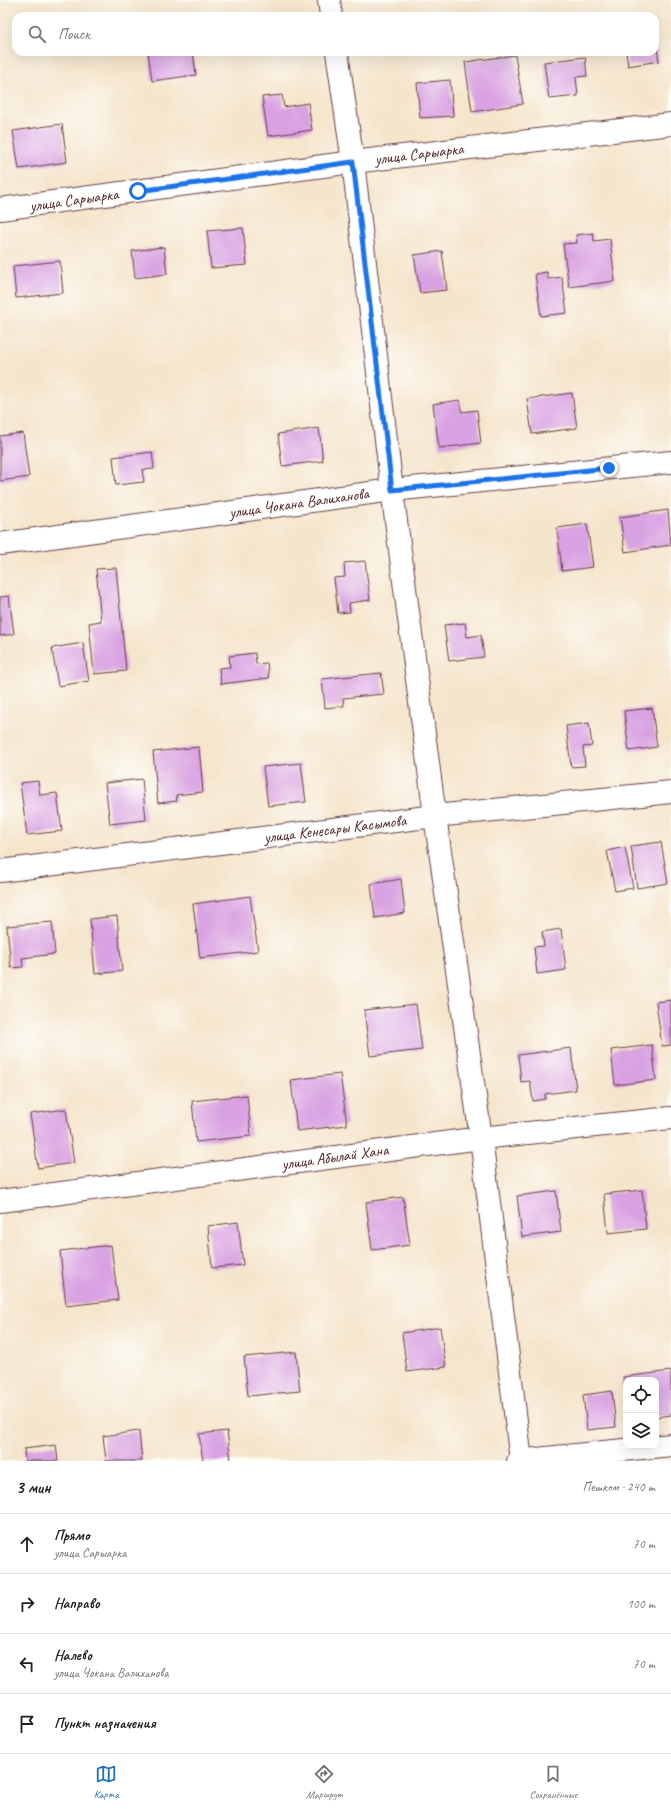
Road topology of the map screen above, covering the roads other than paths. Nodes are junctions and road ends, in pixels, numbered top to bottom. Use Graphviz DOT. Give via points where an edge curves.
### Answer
graph roads {
  1 [pos="329,0"];
  2 [pos="330,12"];
  3 [pos="338,56"];
  4 [pos="671,124"];
  5 [pos="353,162"];
  6 [pos="0,210"];
  7 [pos="671,462"];
  8 [pos="392,490"];
  9 [pos="0,544"];
  10 [pos="671,792"];
  11 [pos="435,816"];
  12 [pos="0,871"];
  13 [pos="671,1118"];
  14 [pos="482,1138"];
  15 [pos="0,1201"];
  16 [pos="671,1445"];
  17 [pos="520,1461"];
  1 -- 2 [label="street"];
  3 -- 5 [label="street"];
  4 -- 5 [label="street, улица Сарыарка"];
  5 -- 6 [label="street, улица Сарыарка"];
  5 -- 8 [label="street"];
  7 -- 8 [label="street, улица Чокана Валиханова"];
  8 -- 9 [label="street, улица Чокана Валиханова"];
  8 -- 11 [label="street"];
  10 -- 11 [label="street, улица Кенесары Касымова"];
  11 -- 12 [label="street, улица Кенесары Касымова"];
  11 -- 14 [label="street"];
  13 -- 14 [label="street, улица Абылай Хана"];
  14 -- 15 [label="street, улица Абылай Хана"];
  14 -- 17 [label="street"];
  16 -- 17 [label="street"];
}
